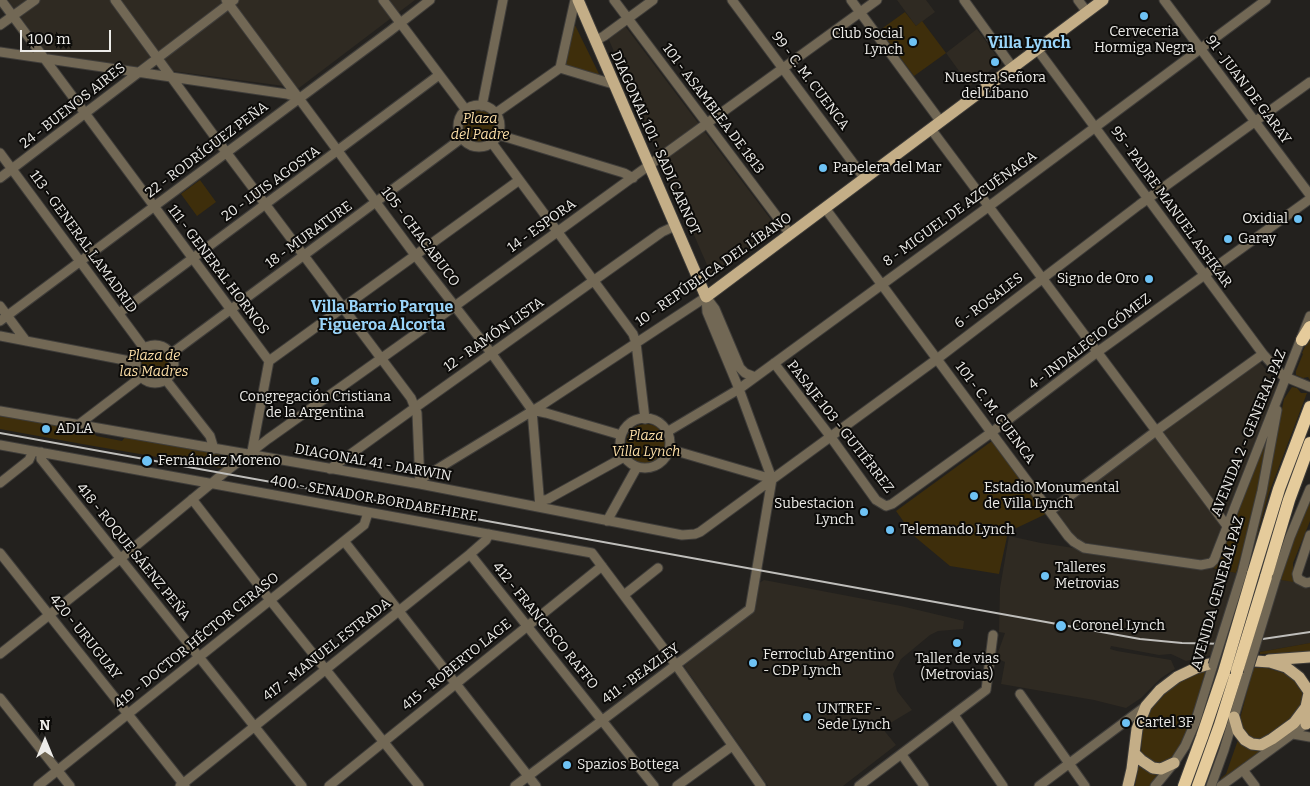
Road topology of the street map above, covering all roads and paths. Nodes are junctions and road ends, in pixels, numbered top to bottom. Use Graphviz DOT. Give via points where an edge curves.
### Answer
graph roads {
  1 [pos="1,0"];
  2 [pos="36,0"];
  3 [pos="115,0"];
  4 [pos="383,0"];
  5 [pos="430,0"];
  6 [pos="503,0"];
  7 [pos="576,0"];
  8 [pos="614,0"];
  9 [pos="653,0"];
  10 [pos="732,0"];
  11 [pos="851,0"];
  12 [pos="877,0"];
  13 [pos="964,0"];
  14 [pos="1078,0"];
  15 [pos="1103,0"];
  16 [pos="1164,0"];
  17 [pos="1266,0"];
  18 [pos="230,1"];
  19 [pos="860,12"];
  20 [pos="1087,12"];
  21 [pos="12,16"];
  22 [pos="628,19"];
  23 [pos="400,24"];
  24 [pos="0,25"];
  25 [pos="594,41"];
  26 [pos="1199,48"];
  27 [pos="1037,49"];
  28 [pos="0,52"];
  29 [pos="157,58"];
  30 [pos="45,60"];
  31 [pos="560,68"];
  32 [pos="783,68"];
  33 [pos="1013,68"];
  34 [pos="139,72"];
  35 [pos="439,75"];
  36 [pos="172,77"];
  37 [pos="1310,82"];
  38 [pos="613,84"];
  39 [pos="300,98"];
  40 [pos="482,106"];
  41 [pos="466,110"];
  42 [pos="496,113"];
  43 [pos="84,114"];
  44 [pos="941,122"];
  45 [pos="1255,122"];
  46 [pos="707,123"];
  47 [pos="1095,126"];
  48 [pos="931,129"];
  49 [pos="499,134"];
  50 [pos="462,138"];
  51 [pos="492,143"];
  52 [pos="339,150"];
  53 [pos="0,152"];
  54 [pos="226,152"];
  55 [pos="649,166"];
  56 [pos="12,170"];
  57 [pos="0,178"];
  58 [pos="633,178"];
  59 [pos="865,179"];
  60 [pos="518,181"];
  61 [pos="1310,197"];
  62 [pos="1148,199"];
  63 [pos="377,202"];
  64 [pos="266,204"];
  65 [pos="153,207"];
  66 [pos="988,207"];
  67 [pos="825,208"];
  68 [pos="676,226"];
  69 [pos="557,232"];
  70 [pos="790,234"];
  71 [pos="415,255"];
  72 [pos="305,256"];
  73 [pos="192,259"];
  74 [pos="80,262"];
  75 [pos="1204,275"];
  76 [pos="1042,278"];
  77 [pos="594,280"];
  78 [pos="881,284"];
  79 [pos="706,297"];
  80 [pos="0,306"];
  81 [pos="455,306"];
  82 [pos="343,308"];
  83 [pos="230,310"];
  84 [pos="119,314"];
  85 [pos="1310,316"];
  86 [pos="4,318"];
  87 [pos="1310,327"];
  88 [pos="0,336"];
  89 [pos="1302,340"];
  90 [pos="26,341"];
  91 [pos="636,343"];
  92 [pos="144,348"];
  93 [pos="1096,352"];
  94 [pos="172,353"];
  95 [pos="492,354"];
  96 [pos="1263,354"];
  97 [pos="382,359"];
  98 [pos="937,359"];
  99 [pos="269,361"];
  100 [pos="136,362"];
  101 [pos="774,363"];
  102 [pos="141,377"];
  103 [pos="755,377"];
  104 [pos="1286,378"];
  105 [pos="166,380"];
  106 [pos="1310,388"];
  107 [pos="739,389"];
  108 [pos="1280,395"];
  109 [pos="416,406"];
  110 [pos="1310,407"];
  111 [pos="0,410"];
  112 [pos="532,410"];
  113 [pos="645,419"];
  114 [pos="78,425"];
  115 [pos="1156,431"];
  116 [pos="667,432"];
  117 [pos="992,432"];
  118 [pos="622,435"];
  119 [pos="830,436"];
  120 [pos="1310,443"];
  121 [pos="0,445"];
  122 [pos="214,448"];
  123 [pos="669,450"];
  124 [pos="37,452"];
  125 [pos="250,453"];
  126 [pos="624,457"];
  127 [pos="637,467"];
  128 [pos="330,469"];
  129 [pos="772,479"];
  130 [pos="421,481"];
  131 [pos="0,483"];
  132 [pos="212,484"];
  133 [pos="1310,489"];
  134 [pos="192,500"];
  135 [pos="540,504"];
  136 [pos="886,506"];
  137 [pos="1050,511"];
  138 [pos="368,513"];
  139 [pos="607,521"];
  140 [pos="1227,526"];
  141 [pos="489,534"];
  142 [pos="682,535"];
  143 [pos="1310,535"];
  144 [pos="344,541"];
  145 [pos="0,553"];
  146 [pos="470,554"];
  147 [pos="121,558"];
  148 [pos="1214,560"];
  149 [pos="602,566"];
  150 [pos="658,568"];
  151 [pos="1247,574"];
  152 [pos="1271,578"];
  153 [pos="1310,582"];
  154 [pos="624,595"];
  155 [pos="270,600"];
  156 [pos="397,612"];
  157 [pos="49,615"];
  158 [pos="526,627"];
  159 [pos="993,635"];
  160 [pos="0,654"];
  161 [pos="199,656"];
  162 [pos="1310,657"];
  163 [pos="676,665"];
  164 [pos="1251,666"];
  165 [pos="326,668"];
  166 [pos="1214,670"];
  167 [pos="455,684"];
  168 [pos="1309,689"];
  169 [pos="1020,694"];
  170 [pos="0,698"];
  171 [pos="1146,706"];
  172 [pos="1306,707"];
  173 [pos="128,713"];
  174 [pos="954,715"];
  175 [pos="1234,717"];
  176 [pos="602,720"];
  177 [pos="1308,722"];
  178 [pos="254,725"];
  179 [pos="1293,734"];
  180 [pos="1310,736"];
  181 [pos="384,741"];
  182 [pos="732,746"];
  183 [pos="1134,753"];
  184 [pos="902,755"];
  185 [pos="1174,763"];
  186 [pos="1069,764"];
  187 [pos="57,770"];
  188 [pos="1243,770"];
  189 [pos="528,776"];
  190 [pos="183,785"];
  191 [pos="38,786"];
  192 [pos="70,786"];
  193 [pos="302,786"];
  194 [pos="329,786"];
  195 [pos="419,786"];
  196 [pos="515,786"];
  197 [pos="536,786"];
  198 [pos="654,786"];
  199 [pos="677,786"];
  200 [pos="761,786"];
  201 [pos="859,786"];
  202 [pos="924,786"];
  203 [pos="1003,786"];
  204 [pos="1038,786"];
  205 [pos="1085,786"];
  206 [pos="1128,786"];
  207 [pos="1155,786"];
  208 [pos="1184,786"];
  209 [pos="1198,786"];
  210 [pos="1211,786"];
  211 [pos="1221,786"];
  212 [pos="1256,786"];
  1 -- 21 [label="street, 111 - GENERAL HORNOS"];
  2 -- 21 [label="street"];
  3 -- 29 [label="street"];
  4 -- 23 [label="street"];
  5 -- 23 [label="street, 22 - RODRÍGUEZ PEÑA"];
  6 -- 40 [label="street"];
  7 -- 25 [label="main road, DIAGONAL 101 - SADI CARNOT"];
  7 -- 31 [label="street"];
  8 -- 22 [label="street, 101 - ASAMBLEA DE 1813"];
  9 -- 22 [label="street"];
  10 -- 32 [label="street, 99 - C. M. CUENCA"];
  11 -- 19 [label="street"];
  12 -- 19 [label="street, 14 - ESPORA"];
  13 -- 33 [label="street"];
  14 -- 20 [label="street"];
  15 -- 20 [label="main road, 10 - REPÚBLICA DEL LÍBANO"];
  16 -- 26 [label="street, 91 - JUAN DE GARAY"];
  17 -- 26 [label="street, 8 - MIGUEL DE AZCUÉNAGA"];
  18 -- 29 [label="street, 24 - BUENOS AIRES"];
  18 -- 39 [label="street, 105 - CHACABUCO"];
  19 -- 32 [label="street, 14 - ESPORA"];
  19 -- 44 [label="street"];
  20 -- 27 [label="main road, 10 - REPÚBLICA DEL LÍBANO"];
  21 -- 24 [label="street"];
  21 -- 30 [label="street, 111 - GENERAL HORNOS"];
  22 -- 25 [label="street"];
  22 -- 46 [label="street, 101 - ASAMBLEA DE 1813"];
  23 -- 35 [label="street"];
  23 -- 39 [label="street, 22 - RODRÍGUEZ PEÑA"];
  25 -- 38 [label="main road, DIAGONAL 101 - SADI CARNOT"];
  26 -- 45 [label="street, 91 - JUAN DE GARAY"];
  26 -- 47 [label="street, 8 - MIGUEL DE AZCUÉNAGA"];
  27 -- 33 [label="main road, 10 - REPÚBLICA DEL LÍBANO"];
  27 -- 47 [label="street, 95 - PADRE MANUEL ASHKAR"];
  28 -- 30 [label="street"];
  29 -- 34 [label="street, 24 - BUENOS AIRES"];
  29 -- 36 [label="street"];
  30 -- 34 [label="street"];
  30 -- 43 [label="street, 111 - GENERAL HORNOS"];
  31 -- 38 [label="street"];
  31 -- 42 [label="street"];
  32 -- 46 [label="street, 14 - ESPORA"];
  32 -- 59 [label="street, 99 - C. M. CUENCA"];
  33 -- 44 [label="main road, 10 - REPÚBLICA DEL LÍBANO"];
  34 -- 36 [label="street"];
  34 -- 43 [label="street, 24 - BUENOS AIRES"];
  35 -- 41 [label="street"];
  35 -- 52 [label="street, 20 - LUIS AGOSTA"];
  36 -- 39 [label="street"];
  36 -- 54 [label="street"];
  37 -- 45 [label="street, 6 - ROSALES"];
  38 -- 55 [label="main road, DIAGONAL 101 - SADI CARNOT"];
  39 -- 52 [label="street, 105 - CHACABUCO"];
  39 -- 54 [label="street, 22 - RODRÍGUEZ PEÑA"];
  40 -- 41 [label="street"];
  40 -- 42 [label="street"];
  41 -- 50 [label="street" via="458,126"];
  42 -- 49 [label="street" via="500,123"];
  43 -- 56 [label="street, 24 - BUENOS AIRES"];
  43 -- 65 [label="street, 111 - GENERAL HORNOS"];
  44 -- 48 [label="main road, 10 - REPÚBLICA DEL LÍBANO"];
  45 -- 61 [label="street, 91 - JUAN DE GARAY"];
  45 -- 62 [label="street, 6 - ROSALES"];
  46 -- 55 [label="street, 14 - ESPORA"];
  46 -- 70 [label="street, 101 - ASAMBLEA DE 1813"];
  47 -- 62 [label="street, 95 - PADRE MANUEL ASHKAR"];
  47 -- 66 [label="street, 8 - MIGUEL DE AZCUÉNAGA"];
  48 -- 59 [label="main road, 10 - REPÚBLICA DEL LÍBANO"];
  48 -- 66 [label="street"];
  49 -- 51 [label="street"];
  49 -- 58 [label="street"];
  50 -- 51 [label="street" via="479,147"];
  50 -- 63 [label="street, 18 - MURATURE"];
  51 -- 60 [label="street"];
  52 -- 63 [label="street, 105 - CHACABUCO"];
  52 -- 64 [label="street, 20 - LUIS AGOSTA"];
  53 -- 56 [label="street, 113 - GENERAL LAMADRID"];
  54 -- 64 [label="street"];
  54 -- 65 [label="street, 22 - RODRÍGUEZ PEÑA"];
  55 -- 58 [label="street, 14 - ESPORA"];
  55 -- 68 [label="main road, DIAGONAL 101 - SADI CARNOT"];
  56 -- 57 [label="street, 24 - BUENOS AIRES"];
  56 -- 74 [label="street, 113 - GENERAL LAMADRID"];
  58 -- 69 [label="street, 14 - ESPORA"];
  59 -- 67 [label="main road, 10 - REPÚBLICA DEL LÍBANO"];
  60 -- 69 [label="street"];
  60 -- 71 [label="street"];
  61 -- 75 [label="street, 4 - INDALECIO GÓMEZ"];
  62 -- 75 [label="street, 95 - PADRE MANUEL ASHKAR"];
  62 -- 76 [label="street, 6 - ROSALES"];
  63 -- 71 [label="street, 105 - CHACABUCO"];
  63 -- 72 [label="street, 18 - MURATURE"];
  64 -- 72 [label="street"];
  64 -- 73 [label="street, 20 - LUIS AGOSTA"];
  65 -- 73 [label="street, 111 - GENERAL HORNOS"];
  65 -- 74 [label="street, 22 - RODRÍGUEZ PEÑA"];
  66 -- 76 [label="street"];
  66 -- 78 [label="street, 8 - MIGUEL DE AZCUÉNAGA"];
  67 -- 70 [label="main road, 10 - REPÚBLICA DEL LÍBANO"];
  67 -- 78 [label="street, 101 - C. M. CUENCA"];
  68 -- 77 [label="street, 12 - RAMÓN LISTA" via="662,232"];
  68 -- 79 [label="main road, DIAGONAL 101 - SADI CARNOT"];
  69 -- 77 [label="street"];
  69 -- 81 [label="street, 14 - ESPORA"];
  70 -- 79 [label="main road, 10 - REPÚBLICA DEL LÍBANO"];
  71 -- 81 [label="street, 105 - CHACABUCO"];
  71 -- 82 [label="street"];
  72 -- 82 [label="street"];
  72 -- 83 [label="street, 18 - MURATURE"];
  73 -- 83 [label="street, 111 - GENERAL HORNOS"];
  73 -- 84 [label="street, 20 - LUIS AGOSTA"];
  74 -- 84 [label="street, 113 - GENERAL LAMADRID"];
  74 -- 86 [label="street, 22 - RODRÍGUEZ PEÑA"];
  75 -- 93 [label="street, 4 - INDALECIO GÓMEZ"];
  75 -- 96 [label="street, 95 - PADRE MANUEL ASHKAR"];
  76 -- 93 [label="street"];
  76 -- 98 [label="street, 6 - ROSALES"];
  77 -- 91 [label="street"];
  77 -- 95 [label="street, 12 - RAMÓN LISTA"];
  78 -- 98 [label="street, 101 - C. M. CUENCA"];
  78 -- 101 [label="street, 8 - MIGUEL DE AZCUÉNAGA"];
  79 -- 91 [label="street, 10 - REPÚBLICA DEL LÍBANO"];
  79 -- 103 [label="street, DIAGONAL 101 - SADI CARNOT" via="715,309 740,368"];
  79 -- 107 [label="street, DIAGONAL 101 - SADI CARNOT" via="707,312"];
  80 -- 86 [label="street"];
  81 -- 95 [label="street, 105 - CHACABUCO"];
  81 -- 97 [label="street, 14 - ESPORA"];
  82 -- 97 [label="street"];
  82 -- 99 [label="street"];
  83 -- 94 [label="street, 18 - MURATURE"];
  83 -- 99 [label="street, 111 - GENERAL HORNOS"];
  84 -- 92 [label="street, 113 - GENERAL LAMADRID"];
  85 -- 89 [label="street, AVENIDA 2 - GENERAL PAZ"];
  86 -- 90 [label="street"];
  87 -- 89 [label="highway"];
  88 -- 90 [label="street"];
  89 -- 104 [label="street, AVENIDA 2 - GENERAL PAZ"];
  90 -- 100 [label="street"];
  91 -- 112 [label="street, 10 - REPÚBLICA DEL LÍBANO"];
  91 -- 113 [label="street"];
  92 -- 94 [label="street" via="161,345"];
  92 -- 100 [label="street"];
  93 -- 115 [label="street"];
  93 -- 117 [label="street, 4 - INDALECIO GÓMEZ"];
  94 -- 105 [label="street" via="173,370"];
  95 -- 109 [label="street, 12 - RAMÓN LISTA"];
  95 -- 112 [label="street, 105 - CHACABUCO"];
  96 -- 104 [label="street, 95 - PADRE MANUEL ASHKAR"];
  96 -- 115 [label="street"];
  97 -- 109 [label="street"];
  97 -- 125 [label="street, 14 - ESPORA"];
  98 -- 117 [label="street, 101 - C. M. CUENCA"];
  98 -- 119 [label="street, 6 - ROSALES"];
  99 -- 125 [label="street"];
  100 -- 102 [label="street"];
  101 -- 103 [label="street, 8 - MIGUEL DE AZCUÉNAGA"];
  101 -- 119 [label="street, PASAJE 103 - GUTIÉRREZ"];
  102 -- 105 [label="street" via="155,383"];
  102 -- 114 [label="street"];
  103 -- 107 [label="street, 8 - MIGUEL DE AZCUÉNAGA"];
  104 -- 106 [label="street"];
  104 -- 108 [label="street, AVENIDA 2 - GENERAL PAZ"];
  105 -- 122 [label="street" via="210,436"];
  107 -- 116 [label="street, 8 - MIGUEL DE AZCUÉNAGA"];
  107 -- 129 [label="street, DIAGONAL 101 - SADI CARNOT"];
  108 -- 140 [label="street, AVENIDA 2 - GENERAL PAZ"];
  108 -- 151 [label="street, AVENIDA GENERAL PAZ"];
  109 -- 128 [label="street, 12 - RAMÓN LISTA"];
  109 -- 130 [label="street"];
  110 -- 151 [label="highway, AVENIDA GENERAL PAZ"];
  111 -- 114 [label="street, DIAGONAL 41 - DARWIN"];
  112 -- 118 [label="street"];
  112 -- 130 [label="street, 10 - REPÚBLICA DEL LÍBANO"];
  112 -- 135 [label="street"];
  113 -- 116 [label="street" via="657,422"];
  113 -- 118 [label="street" via="629,424"];
  114 -- 122 [label="street, DIAGONAL 41 - DARWIN"];
  115 -- 137 [label="street"];
  115 -- 140 [label="street"];
  116 -- 123 [label="street"];
  117 -- 136 [label="street, 4 - INDALECIO GÓMEZ" via="898,501"];
  117 -- 137 [label="street, 101 - C. M. CUENCA"];
  118 -- 126 [label="street"];
  119 -- 129 [label="street, 6 - ROSALES"];
  119 -- 136 [label="street, PASAJE 103 - GUTIÉRREZ" via="876,500"];
  120 -- 152 [label="highway" via="1289,500"];
  121 -- 124 [label="street, 400 - SENADOR BORDABEHERE"];
  122 -- 125 [label="street, DIAGONAL 41 - DARWIN"];
  123 -- 127 [label="street" via="656,465"];
  123 -- 129 [label="street"];
  124 -- 131 [label="street"];
  124 -- 132 [label="street, 400 - SENADOR BORDABEHERE"];
  124 -- 147 [label="street, 418 - ROQUE SÁENZ PEÑA"];
  125 -- 128 [label="street, DIAGONAL 41 - DARWIN"];
  125 -- 132 [label="street, 14 - ESPORA"];
  126 -- 127 [label="street"];
  126 -- 135 [label="street"];
  127 -- 139 [label="street"];
  128 -- 130 [label="street, DIAGONAL 41 - DARWIN"];
  129 -- 142 [label="street, 6 - ROSALES" via="700,532"];
  129 -- 163 [label="street, 411 - BEAZLEY" via="748,612"];
  130 -- 135 [label="street, DIAGONAL 41 - DARWIN"];
  132 -- 134 [label="street, 14 - ESPORA"];
  132 -- 138 [label="street, 400 - SENADOR BORDABEHERE"];
  133 -- 152 [label="street"];
  134 -- 147 [label="street, 14 - ESPORA"];
  134 -- 155 [label="street"];
  135 -- 139 [label="street, DIAGONAL 41 - DARWIN"];
  137 -- 148 [label="street, 101 - C. M. CUENCA" via="1074,542 1084,548 1201,564"];
  138 -- 141 [label="street, 400 - SENADOR BORDABEHERE"];
  138 -- 144 [label="street, 419 - DOCTOR HÉCTOR CERASO" via="364,524"];
  139 -- 142 [label="street, DIAGONAL 41 - DARWIN"];
  140 -- 148 [label="street, AVENIDA 2 - GENERAL PAZ"];
  141 -- 146 [label="street, 417 - MANUEL ESTRADA"];
  141 -- 149 [label="street, 400 - SENADOR BORDABEHERE" via="594,555"];
  143 -- 153 [label="street" via="1297,574 1298,579"];
  144 -- 155 [label="street, 419 - DOCTOR HÉCTOR CERASO"];
  144 -- 156 [label="street"];
  145 -- 157 [label="street, 420 - URUGUAY"];
  146 -- 156 [label="street, 417 - MANUEL ESTRADA"];
  146 -- 158 [label="street, 412 - FRANCISCO RAFFO"];
  147 -- 157 [label="street, 14 - ESPORA"];
  147 -- 161 [label="street, 418 - ROQUE SÁENZ PEÑA"];
  149 -- 154 [label="street"];
  149 -- 158 [label="street, 415 - ROBERTO LAGE"];
  150 -- 154 [label="street"];
  151 -- 166 [label="highway, AVENIDA GENERAL PAZ, bridge"];
  152 -- 164 [label="highway, bridge"];
  154 -- 163 [label="street"];
  155 -- 161 [label="street, 419 - DOCTOR HÉCTOR CERASO"];
  155 -- 165 [label="street"];
  156 -- 165 [label="street, 417 - MANUEL ESTRADA"];
  156 -- 167 [label="street"];
  157 -- 160 [label="street, 14 - ESPORA"];
  157 -- 173 [label="street, 420 - URUGUAY"];
  158 -- 167 [label="street, 415 - ROBERTO LAGE"];
  158 -- 176 [label="street, 412 - FRANCISCO RAFFO"];
  159 -- 174 [label="street" via="986,690"];
  161 -- 173 [label="street, 419 - DOCTOR HÉCTOR CERASO"];
  161 -- 178 [label="street, 418 - ROQUE SÁENZ PEÑA"];
  162 -- 164 [label="main road"];
  163 -- 176 [label="street, 411 - BEAZLEY"];
  163 -- 182 [label="street"];
  164 -- 168 [label="main road" via="1278,664 1293,671"];
  164 -- 175 [label="street"];
  164 -- 209 [label="highway" via="1220,725"];
  165 -- 178 [label="street, 417 - MANUEL ESTRADA"];
  165 -- 181 [label="street"];
  166 -- 171 [label="main road" via="1196,668 1177,677"];
  166 -- 185 [label="street, AVENIDA GENERAL PAZ" via="1185,746"];
  166 -- 208 [label="highway, AVENIDA GENERAL PAZ" via="1202,737"];
  167 -- 181 [label="street, 415 - ROBERTO LAGE"];
  167 -- 189 [label="street"];
  168 -- 172 [label="main road"];
  169 -- 186 [label="street"];
  170 -- 187 [label="street"];
  171 -- 183 [label="main road" via="1137,729"];
  171 -- 186 [label="street"];
  172 -- 175 [label="main road" via="1294,723 1261,744 1245,740"];
  172 -- 177 [label="main road"];
  173 -- 187 [label="street, 419 - DOCTOR HÉCTOR CERASO"];
  173 -- 190 [label="street, 420 - URUGUAY"];
  174 -- 184 [label="street"];
  174 -- 203 [label="street"];
  175 -- 210 [label="street"];
  176 -- 189 [label="street, 411 - BEAZLEY"];
  176 -- 198 [label="street, 412 - FRANCISCO RAFFO"];
  177 -- 179 [label="street"];
  177 -- 180 [label="street"];
  178 -- 190 [label="street, 417 - MANUEL ESTRADA"];
  178 -- 193 [label="street, 418 - ROQUE SÁENZ PEÑA"];
  179 -- 180 [label="street"];
  179 -- 188 [label="street"];
  181 -- 194 [label="street, 415 - ROBERTO LAGE"];
  181 -- 195 [label="street"];
  182 -- 199 [label="street"];
  182 -- 200 [label="street"];
  183 -- 185 [label="main road" via="1153,768 1161,769"];
  183 -- 206 [label="main road"];
  184 -- 201 [label="street"];
  184 -- 202 [label="street"];
  185 -- 207 [label="street, AVENIDA GENERAL PAZ"];
  186 -- 204 [label="street"];
  186 -- 205 [label="street"];
  187 -- 191 [label="street, 419 - DOCTOR HÉCTOR CERASO"];
  187 -- 192 [label="street"];
  188 -- 211 [label="street"];
  188 -- 212 [label="street"];
  189 -- 196 [label="street, 411 - BEAZLEY"];
  189 -- 197 [label="street"];
}
